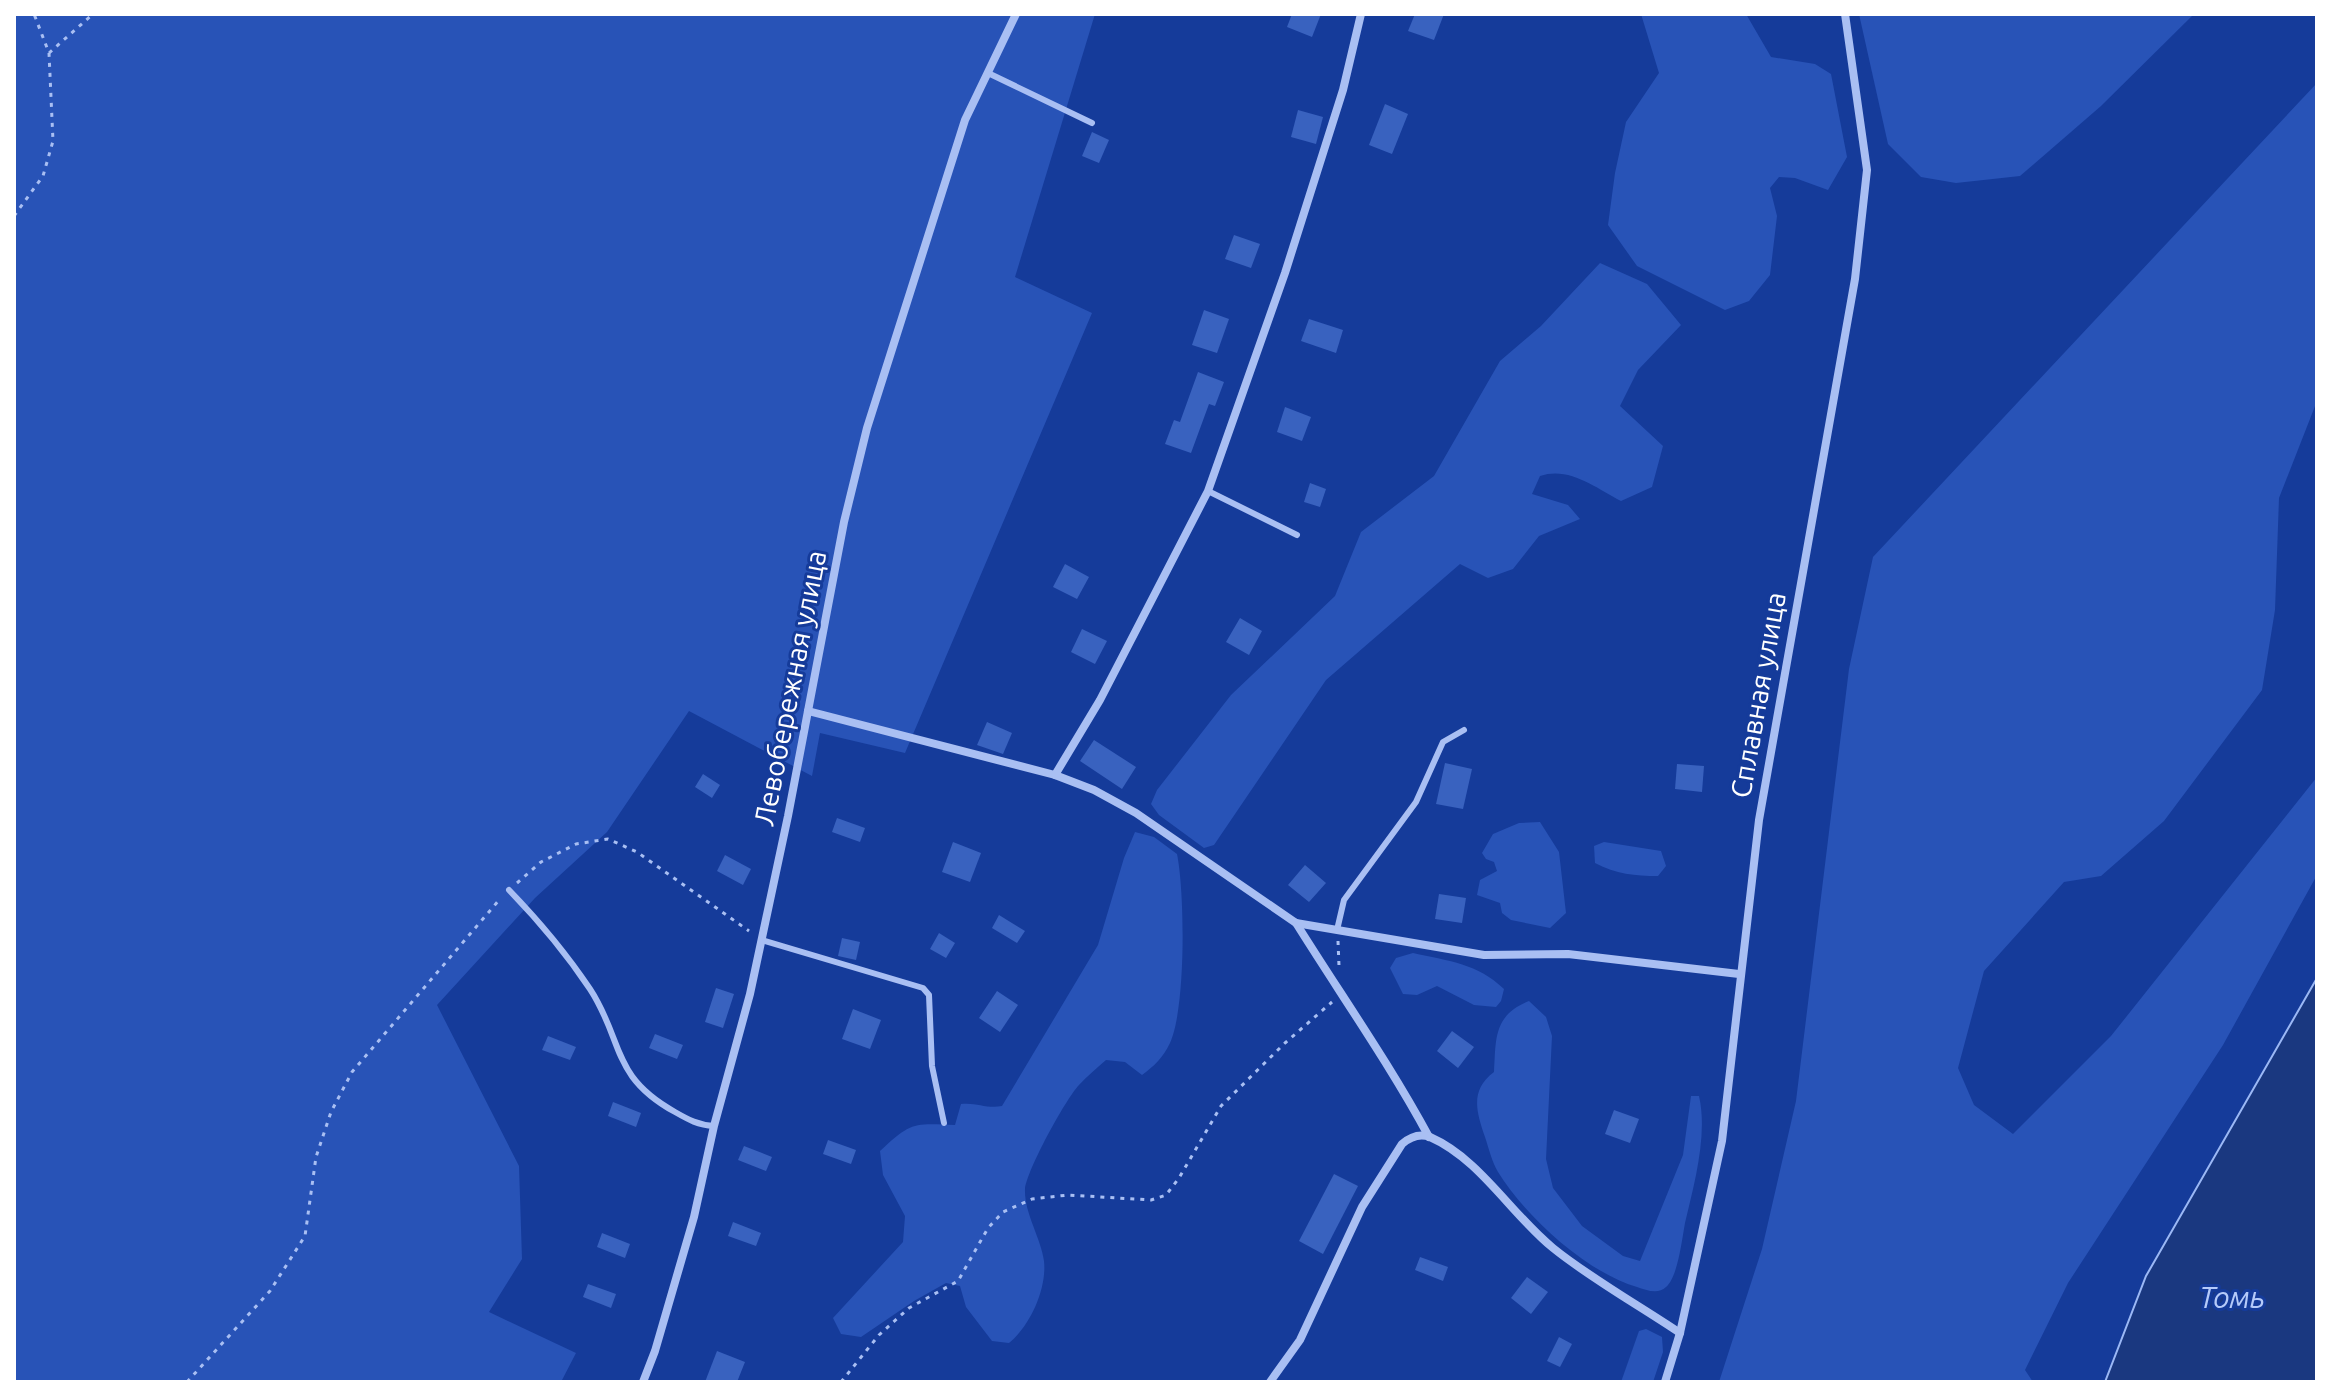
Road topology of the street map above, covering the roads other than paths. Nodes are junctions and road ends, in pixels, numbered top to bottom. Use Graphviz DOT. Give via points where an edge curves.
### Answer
graph roads {
  1 [pos="1016,14"];
  2 [pos="1361,14"];
  3 [pos="1845,14"];
  4 [pos="988,73"];
  5 [pos="1092,123"];
  6 [pos="1208,491"];
  7 [pos="1297,535"];
  8 [pos="808,711"];
  9 [pos="1464,730"];
  10 [pos="1055,775"];
  11 [pos="509,890"];
  12 [pos="1296,923"];
  13 [pos="1337,930"];
  14 [pos="762,940"];
  15 [pos="1739,974"];
  16 [pos="944,1123"];
  17 [pos="714,1126"];
  18 [pos="1429,1137"];
  19 [pos="1680,1333"];
  20 [pos="643,1382"];
  21 [pos="1270,1382"];
  22 [pos="1665,1382"];
  1 -- 4 [label="street, Левобережная улица"];
  2 -- 6 [label="street" via="1343,90 1285,273"];
  3 -- 15 [label="street, Сплавная улица" via="1867,170 1855,279 1759,820"];
  4 -- 5 [label="lane"];
  4 -- 8 [label="street, Левобережная улица" via="965,120 867,428"];
  6 -- 7 [label="lane"];
  6 -- 10 [label="street" via="1100,700"];
  8 -- 10 [label="street"];
  8 -- 14 [label="street, Левобережная улица"];
  9 -- 13 [label="lane" via="1443,742 1416,802 1344,900"];
  10 -- 12 [label="street" via="1136,813"];
  11 -- 17 [label="lane" via="553,937 593,993 637,1085 698,1125"];
  12 -- 13 [label="street"];
  12 -- 18 [label="street"];
  13 -- 15 [label="street" via="1484,955 1568,954"];
  14 -- 16 [label="lane" via="923,988 929,995 932,1066"];
  14 -- 17 [label="street, Левобережная улица"];
  15 -- 19 [label="street, Сплавная улица" via="1722,1141"];
  17 -- 20 [label="street, Левобережная улица" via="694,1217"];
  18 -- 19 [label="street" via="1460,1156 1552,1248"];
  18 -- 21 [label="street" via="1415,1136 1402,1144 1362,1207 1300,1340"];
  19 -- 22 [label="street, Сплавная улица"];
}
